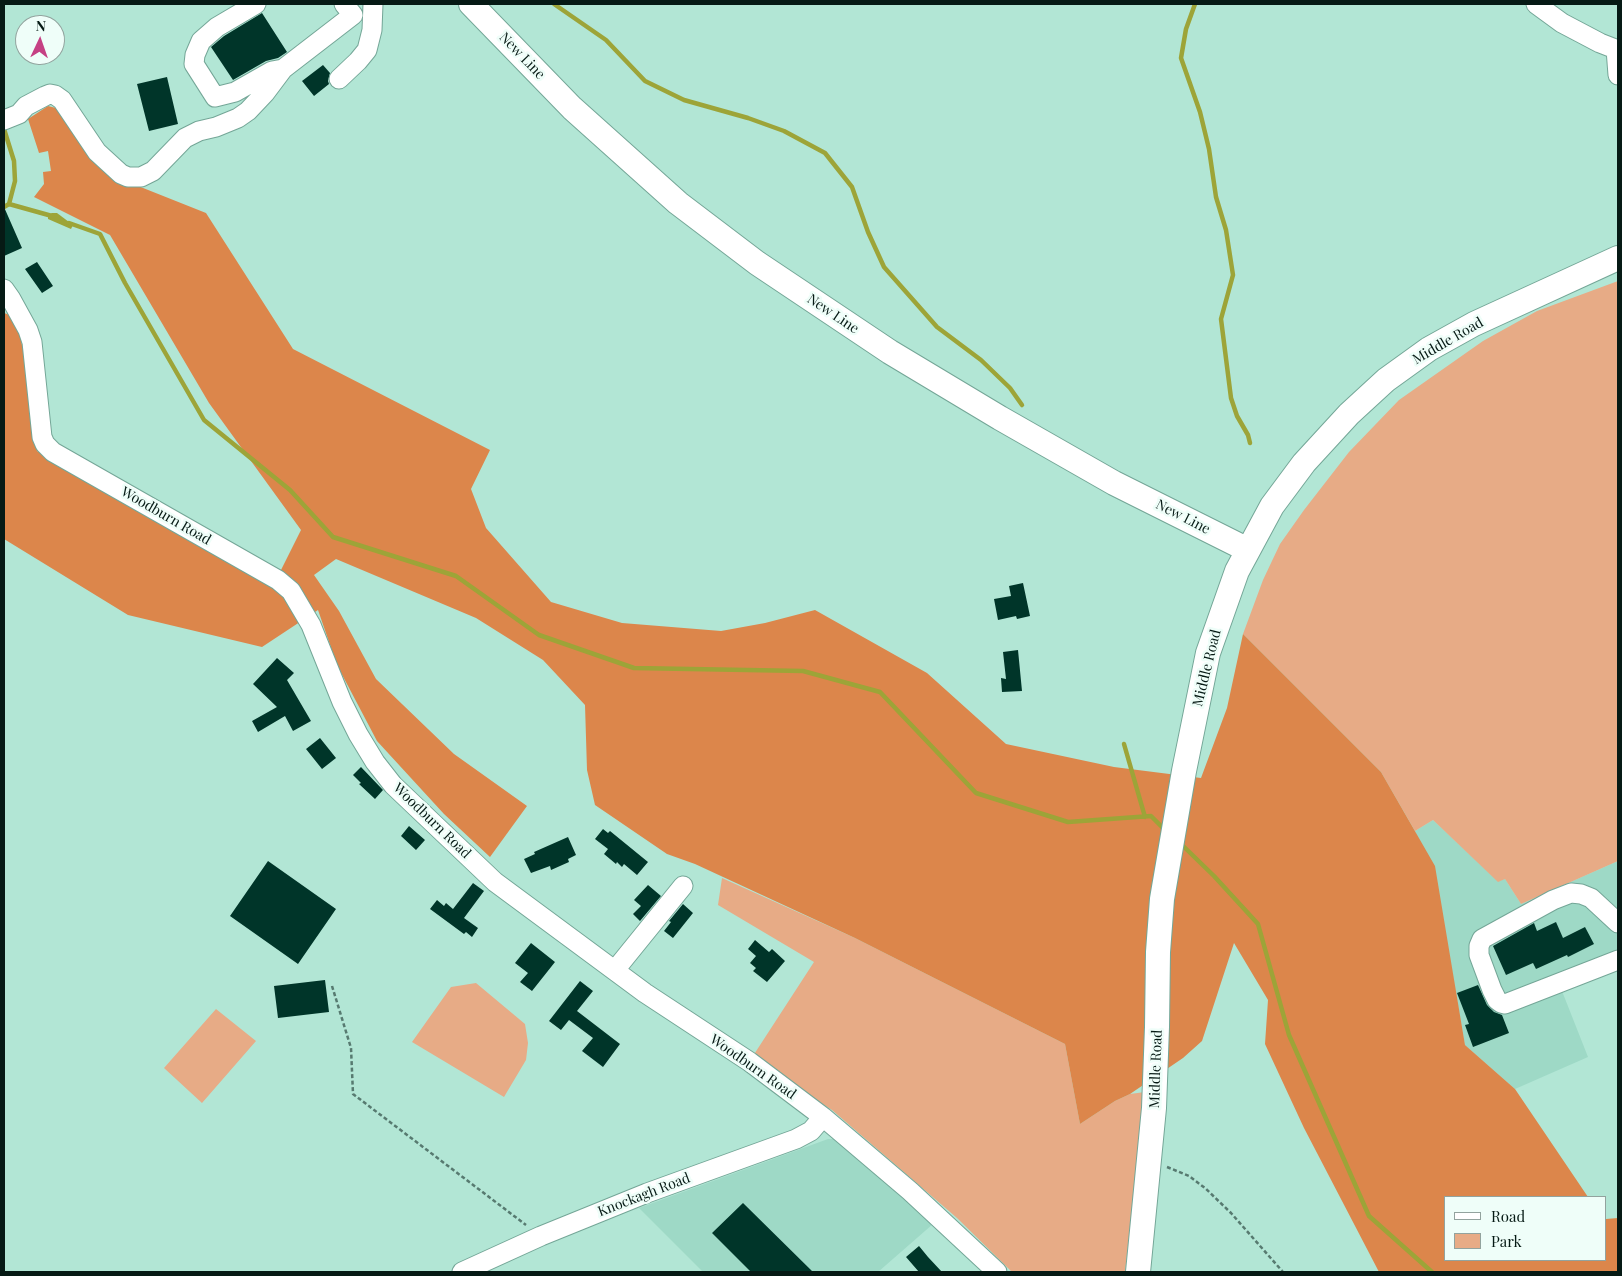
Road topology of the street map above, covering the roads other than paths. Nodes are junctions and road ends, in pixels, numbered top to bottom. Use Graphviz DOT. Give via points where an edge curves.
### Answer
graph roads {
  1 [pos="256,4"];
  2 [pos="344,4"];
  3 [pos="373,4"];
  4 [pos="471,4"];
  5 [pos="1536,4"];
  6 [pos="1617,49"];
  7 [pos="1603,62"];
  8 [pos="283,69"];
  9 [pos="1618,75"];
  10 [pos="339,79"];
  11 [pos="7,119"];
  12 [pos="1618,258"];
  13 [pos="6,297"];
  14 [pos="1248,550"];
  15 [pos="682,886"];
  16 [pos="1618,923"];
  17 [pos="1618,960"];
  18 [pos="614,970"];
  19 [pos="823,1117"];
  20 [pos="462,1272"];
  21 [pos="998,1272"];
  22 [pos="1138,1272"];
  1 -- 8 [label="street" via="217,27 201,41 194,64 215,97 235,92 272,71"];
  2 -- 8 [label="street" via="353,15"];
  3 -- 10 [label="street" via="367,50"];
  4 -- 14 [label="main road, New Line" via="579,114 678,203 757,263 890,352 1000,418 1114,483"];
  5 -- 6 [label="street" via="1562,23"];
  6 -- 9 [label="street"];
  7 -- 9 [label="street"];
  8 -- 11 [label="street" via="248,111 185,138 154,171 140,177 121,174 97,152 62,100 54,95 35,101"];
  12 -- 14 [label="main road, Middle Road" via="1474,324 1429,349 1386,380 1304,463 1272,506"];
  13 -- 18 [label="street, Woodburn Road" via="28,330 32,342 45,444 53,452 278,580 291,591 310,624 358,734 374,762 393,785 495,882"];
  14 -- 22 [label="main road, Middle Road" via="1228,593 1208,654 1162,899 1154,1108"];
  15 -- 18 [label="street"];
  16 -- 17 [label="street" via="1591,898 1571,893 1482,939 1479,946 1479,955 1492,990 1497,1000 1505,1004"];
  18 -- 19 [label="street, Woodburn Road" via="750,1062"];
  19 -- 20 [label="street, Knockagh Road" via="811,1131 796,1139 647,1193"];
  19 -- 21 [label="street, Woodburn Road"];
}
